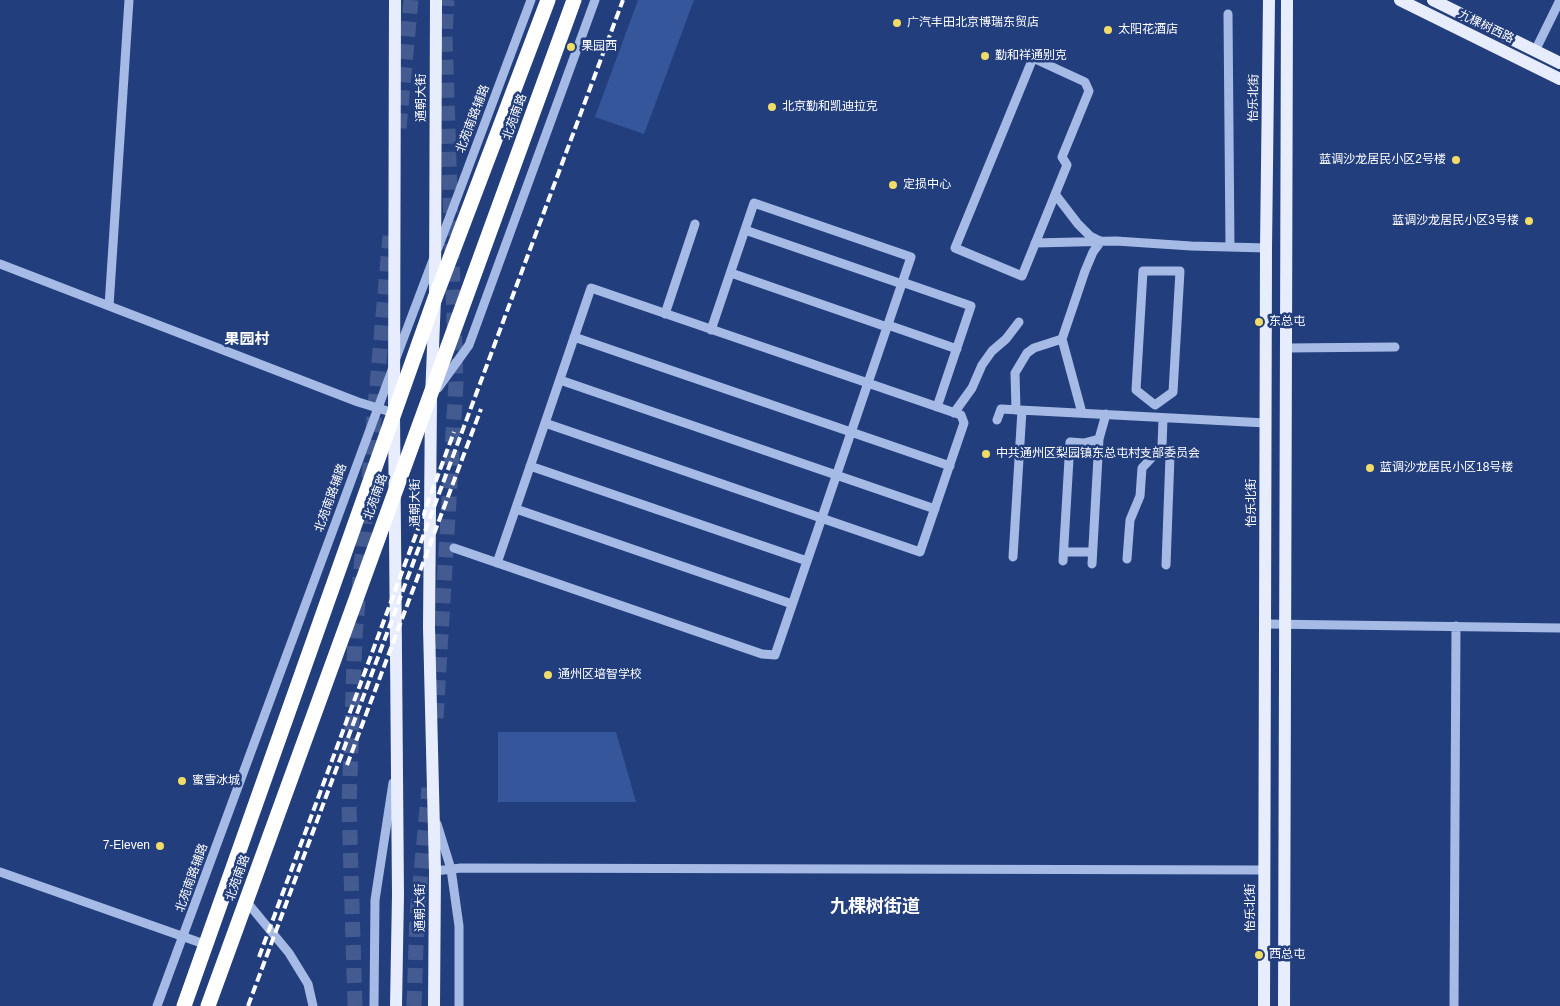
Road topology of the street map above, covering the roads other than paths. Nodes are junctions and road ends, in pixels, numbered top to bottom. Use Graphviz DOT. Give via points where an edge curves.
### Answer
graph roads {
  1 [pos="129,0"];
  2 [pos="395,0"];
  3 [pos="436,0"];
  4 [pos="531,0"];
  5 [pos="548,0"];
  6 [pos="574,0"];
  7 [pos="595,0"];
  8 [pos="1269,0"];
  9 [pos="1286,0"];
  10 [pos="1400,0"];
  11 [pos="1560,0"];
  12 [pos="1437,1"];
  13 [pos="1228,14"];
  14 [pos="1535,50"];
  15 [pos="1560,63"];
  16 [pos="1560,79"];
  17 [pos="1055,194"];
  18 [pos="695,224"];
  19 [pos="745,230"];
  20 [pos="1101,241"];
  21 [pos="1035,243"];
  22 [pos="1230,248"];
  23 [pos="1266,248"];
  24 [pos="436,253"];
  25 [pos="0,264"];
  26 [pos="731,273"];
  27 [pos="902,283"];
  28 [pos="435,298"];
  29 [pos="109,306"];
  30 [pos="665,314"];
  31 [pos="1019,322"];
  32 [pos="887,326"];
  33 [pos="711,330"];
  34 [pos="574,337"];
  35 [pos="1062,339"];
  36 [pos="1395,347"];
  37 [pos="1286,348"];
  38 [pos="957,349"];
  39 [pos="394,364"];
  40 [pos="560,380"];
  41 [pos="868,383"];
  42 [pos="431,398"];
  43 [pos="1155,406"];
  44 [pos="937,407"];
  45 [pos="378,408"];
  46 [pos="1019,410"];
  47 [pos="394,413"];
  48 [pos="954,413"];
  49 [pos="1082,413"];
  50 [pos="1106,414"];
  51 [pos="1159,417"];
  52 [pos="997,420"];
  53 [pos="545,423"];
  54 [pos="1266,423"];
  55 [pos="851,432"];
  56 [pos="1099,438"];
  57 [pos="1162,446"];
  58 [pos="530,466"];
  59 [pos="950,466"];
  60 [pos="836,475"];
  61 [pos="395,486"];
  62 [pos="516,509"];
  63 [pos="935,509"];
  64 [pos="822,518"];
  65 [pos="454,548"];
  66 [pos="1092,552"];
  67 [pos="1013,557"];
  68 [pos="1127,559"];
  69 [pos="807,561"];
  70 [pos="497,563"];
  71 [pos="1092,564"];
  72 [pos="1166,565"];
  73 [pos="792,604"];
  74 [pos="1266,624"];
  75 [pos="1286,624"];
  76 [pos="1456,626"];
  77 [pos="1560,628"];
  78 [pos="397,753"];
  79 [pos="434,810"];
  80 [pos="450,869"];
  81 [pos="1264,870"];
  82 [pos="435,871"];
  83 [pos="0,872"];
  84 [pos="246,901"];
  85 [pos="183,937"];
  86 [pos="206,945"];
  87 [pos="157,1006"];
  88 [pos="184,1006"];
  89 [pos="208,1006"];
  90 [pos="313,1006"];
  91 [pos="374,1006"];
  92 [pos="396,1006"];
  93 [pos="434,1006"];
  94 [pos="459,1006"];
  95 [pos="1264,1006"];
  96 [pos="1284,1006"];
  97 [pos="1454,1006"];
  1 -- 29 [label="street"];
  2 -- 39 [label="main road, 通朝大街"];
  3 -- 24 [label="main road, 通朝大街"];
  4 -- 24 [label="street, 北苑南路辅路"];
  5 -- 28 [label="highway, 北苑南路"];
  6 -- 42 [label="highway, 北苑南路"];
  7 -- 42 [label="street" via="469,345"];
  8 -- 23 [label="main road, 怡乐北街"];
  9 -- 37 [label="main road"];
  10 -- 16 [label="main road, 九棵树西路"];
  11 -- 14 [label="street"];
  12 -- 14 [label="main road, 九棵树西路"];
  13 -- 22 [label="street"];
  14 -- 15 [label="main road, 九棵树西路"];
  17 -- 20 [label="street" via="1078,224 1090,236"];
  17 -- 21 [label="street"];
  17 -- 21 [label="street" via="1067,165 1062,157 1089,91 1086,82 1033,58 955,248 1022,276"];
  18 -- 30 [label="street"];
  19 -- 26 [label="street"];
  19 -- 27 [label="street"];
  19 -- 27 [label="street" via="754,203 911,257"];
  20 -- 21 [label="street"];
  20 -- 22 [label="street"];
  20 -- 35 [label="street" via="1093,252"];
  22 -- 23 [label="street"];
  23 -- 54 [label="main road, 怡乐北街"];
  24 -- 28 [label="main road, 通朝大街"];
  24 -- 39 [label="street, 北苑南路辅路"];
  25 -- 29 [label="street"];
  26 -- 32 [label="street"];
  26 -- 33 [label="street"];
  27 -- 32 [label="street"];
  27 -- 38 [label="street" via="971,306"];
  28 -- 42 [label="main road, 通朝大街"];
  28 -- 47 [label="highway, 北苑南路"];
  29 -- 45 [label="street"];
  30 -- 33 [label="street"];
  30 -- 34 [label="street" via="591,288"];
  31 -- 48 [label="street" via="982,365 972,388"];
  32 -- 38 [label="street"];
  32 -- 41 [label="street"];
  33 -- 41 [label="street"];
  34 -- 40 [label="street"];
  34 -- 55 [label="street"];
  35 -- 46 [label="street" via="1027,353 1015,373"];
  35 -- 49 [label="street"];
  36 -- 37 [label="street"];
  37 -- 75 [label="main road"];
  38 -- 44 [label="street"];
  39 -- 45 [label="street, 北苑南路辅路"];
  39 -- 47 [label="main road, 通朝大街"];
  40 -- 53 [label="street"];
  40 -- 60 [label="street"];
  41 -- 44 [label="street"];
  41 -- 55 [label="street"];
  42 -- 61 [label="highway, 北苑南路"];
  42 -- 79 [label="main road, 通朝大街" via="429,627"];
  43 -- 43 [label="street" via="1173,392 1180,271 1143,271 1136,390"];
  43 -- 51 [label="street"];
  44 -- 48 [label="street"];
  45 -- 47 [label="street"];
  45 -- 85 [label="street, 北苑南路辅路"];
  46 -- 49 [label="street"];
  46 -- 52 [label="street" via="1000,409"];
  46 -- 67 [label="street"];
  47 -- 61 [label="main road, 通朝大街"];
  47 -- 86 [label="highway, 北苑南路"];
  48 -- 59 [label="street" via="961,415 964,424"];
  49 -- 50 [label="street"];
  50 -- 51 [label="street"];
  50 -- 56 [label="street"];
  51 -- 54 [label="street"];
  51 -- 57 [label="street"];
  53 -- 58 [label="street"];
  53 -- 64 [label="street"];
  54 -- 74 [label="main road, 怡乐北街"];
  55 -- 59 [label="street"];
  55 -- 60 [label="street"];
  56 -- 66 [label="street"];
  56 -- 66 [label="street" via="1084,443 1070,442 1063,556"];
  57 -- 68 [label="street" via="1142,468 1140,496 1130,520"];
  57 -- 72 [label="street" via="1170,456"];
  58 -- 62 [label="street"];
  58 -- 69 [label="street"];
  59 -- 63 [label="street"];
  60 -- 63 [label="street"];
  60 -- 64 [label="street"];
  61 -- 78 [label="main road, 通朝大街"];
  61 -- 84 [label="highway, 北苑南路"];
  62 -- 70 [label="street"];
  62 -- 73 [label="street"];
  63 -- 64 [label="street" via="920,552"];
  64 -- 69 [label="street"];
  65 -- 70 [label="street"];
  66 -- 71 [label="street"];
  69 -- 73 [label="street"];
  70 -- 73 [label="street" via="762,654 775,655"];
  74 -- 75 [label="street"];
  74 -- 81 [label="main road, 怡乐北街"];
  75 -- 76 [label="street"];
  75 -- 96 [label="main road"];
  76 -- 77 [label="street"];
  76 -- 97 [label="street"];
  78 -- 91 [label="street" via="375,900"];
  78 -- 92 [label="main road, 通朝大街"];
  79 -- 80 [label="street"];
  79 -- 82 [label="main road, 通朝大街"];
  80 -- 81 [label="street"];
  80 -- 82 [label="street"];
  80 -- 94 [label="street" via="459,926"];
  81 -- 95 [label="main road, 怡乐北街"];
  82 -- 93 [label="main road, 通朝大街"];
  83 -- 85 [label="street"];
  84 -- 89 [label="highway, 北苑南路"];
  84 -- 90 [label="street" via="289,953 308,984"];
  85 -- 86 [label="street"];
  85 -- 87 [label="street, 北苑南路辅路"];
  86 -- 88 [label="highway, 北苑南路"];
}
